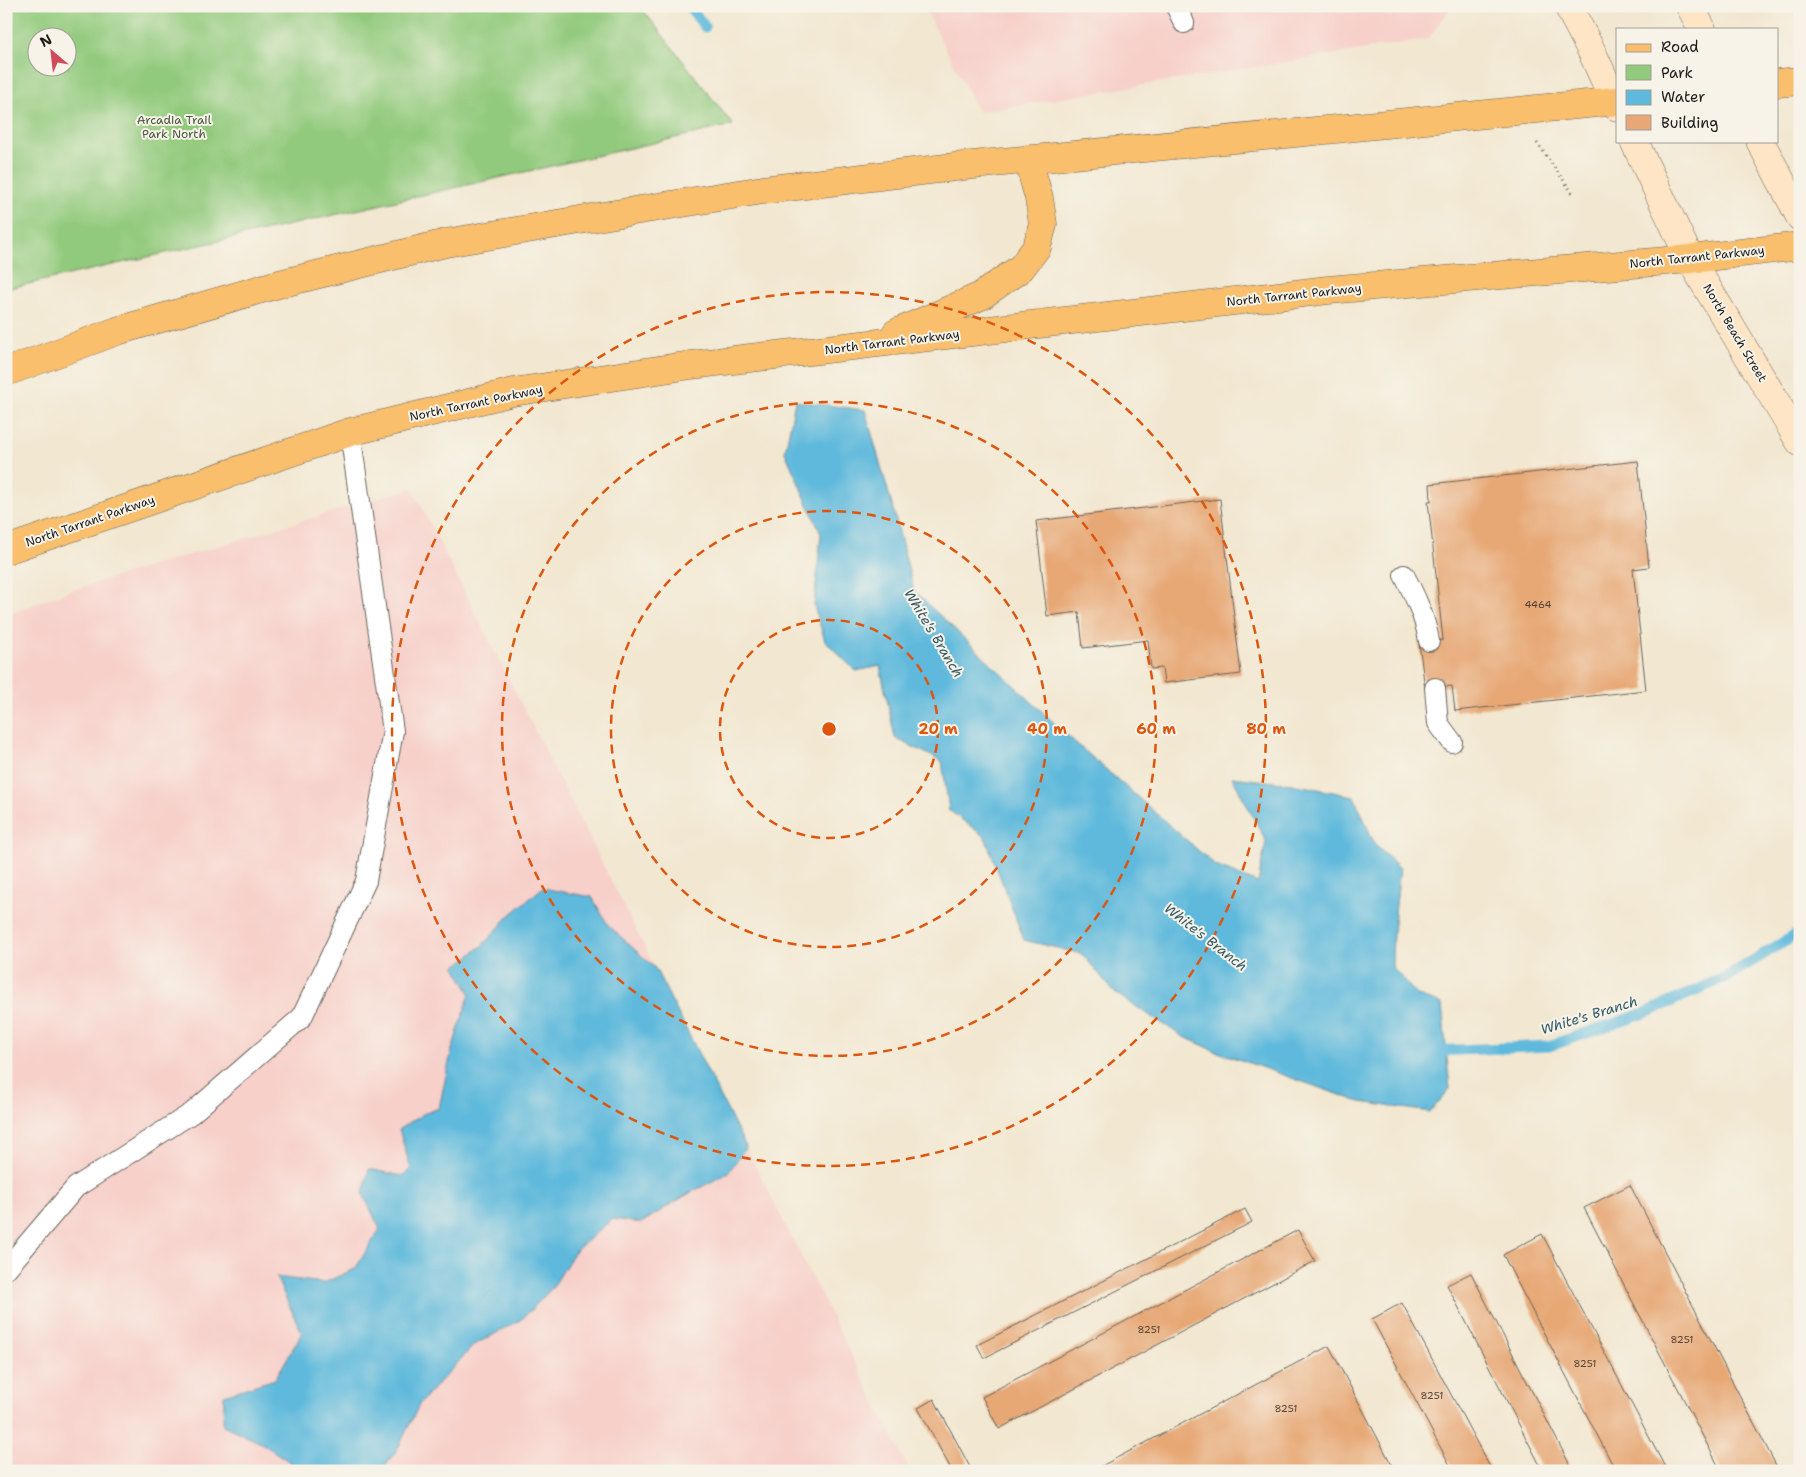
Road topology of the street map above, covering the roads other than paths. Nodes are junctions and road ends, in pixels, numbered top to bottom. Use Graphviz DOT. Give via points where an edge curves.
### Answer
graph roads {
  1 [pos="1568,6"];
  2 [pos="1690,6"];
  3 [pos="1701,28"];
  4 [pos="1800,81"];
  5 [pos="1778,83"];
  6 [pos="1616,103"];
  7 [pos="1634,142"];
  8 [pos="1761,142"];
  9 [pos="1028,159"];
  10 [pos="1800,217"];
  11 [pos="1800,246"];
  12 [pos="1690,259"];
  13 [pos="867,345"];
  14 [pos="6,372"];
  15 [pos="350,432"];
  16 [pos="1800,442"];
  17 [pos="6,550"];
  18 [pos="1404,575"];
  19 [pos="1429,642"];
  20 [pos="1435,688"];
  21 [pos="1452,742"];
  22 [pos="6,1269"];
  1 -- 6 [label="main road"];
  2 -- 3 [label="main road"];
  4 -- 5 [label="main road"];
  6 -- 9 [label="main road"];
  7 -- 12 [label="main road, North Beach Street"];
  8 -- 10 [label="main road"];
  9 -- 13 [label="main road" via="1043,224 1037,247 1021,268 981,296"];
  9 -- 14 [label="main road" via="763,190 446,243 275,285 136,326"];
  11 -- 12 [label="main road, North Tarrant Parkway"];
  12 -- 13 [label="main road, North Tarrant Parkway" via="1328,290"];
  12 -- 16 [label="main road, North Beach Street"];
  13 -- 15 [label="main road, North Tarrant Parkway" via="691,365 513,392"];
  15 -- 17 [label="main road, North Tarrant Parkway"];
  15 -- 22 [label="lane" via="392,731 366,881 302,1017 192,1113 76,1187"];
  18 -- 19 [label="lane" via="1426,623"];
  20 -- 21 [label="lane" via="1438,723"];
}
